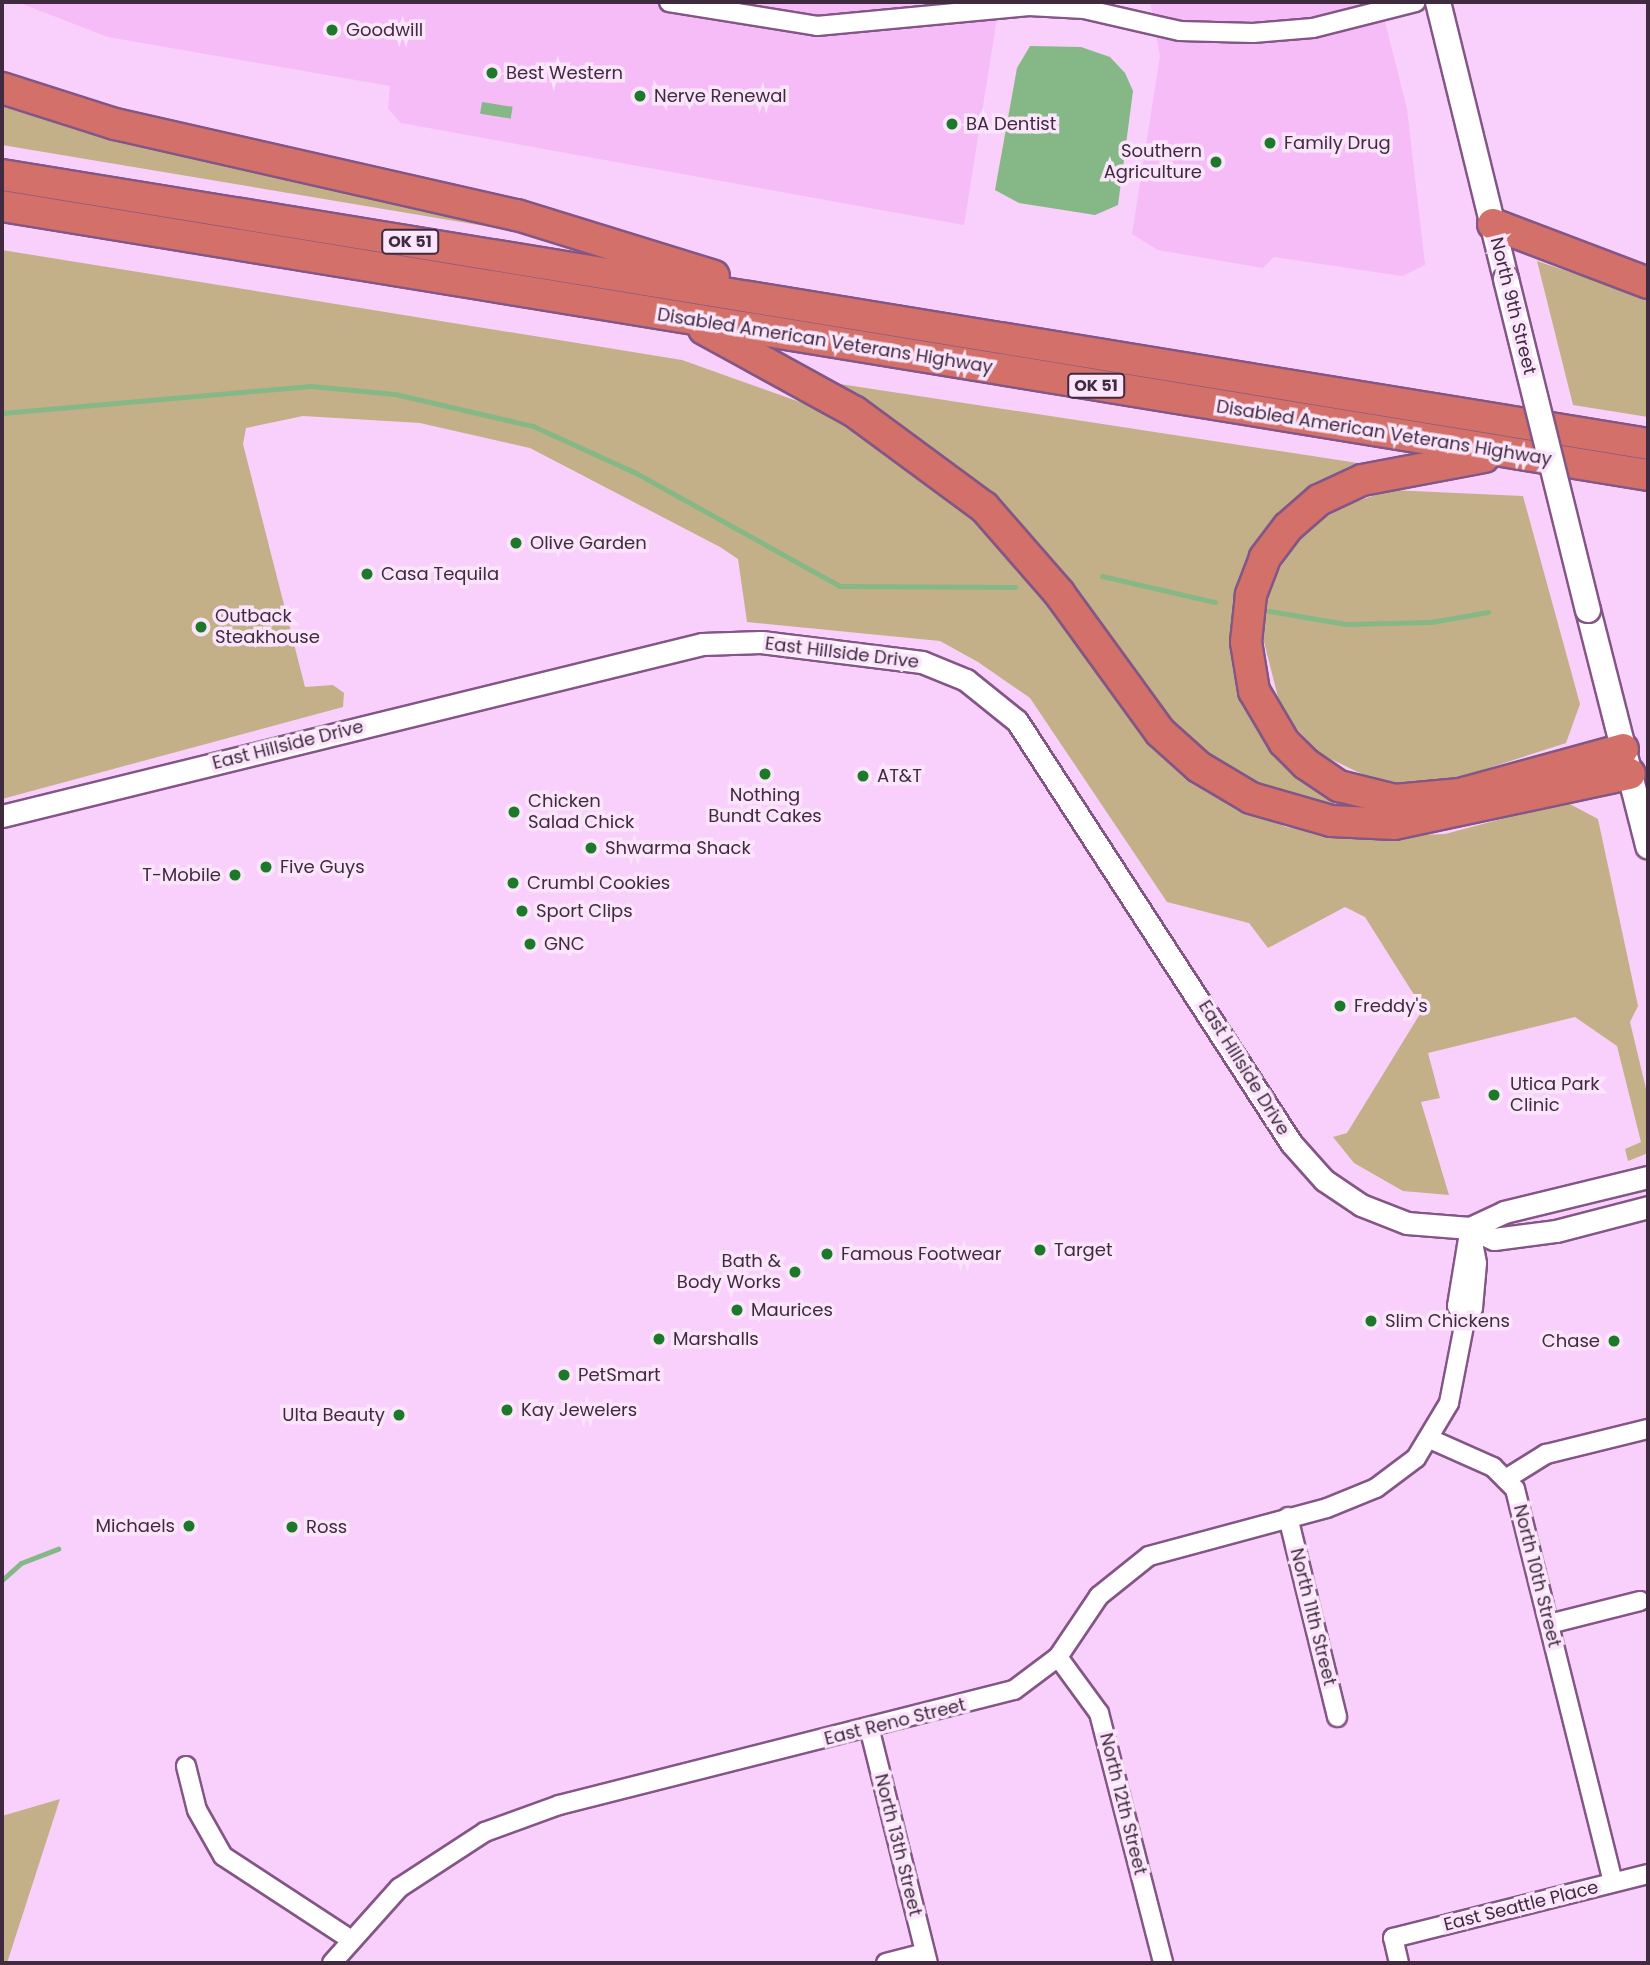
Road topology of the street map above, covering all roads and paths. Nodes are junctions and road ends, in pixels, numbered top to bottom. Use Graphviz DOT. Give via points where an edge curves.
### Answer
graph roads {
  1 [pos="669,2"];
  2 [pos="1416,2"];
  3 [pos="1438,2"];
  4 [pos="2,88"];
  5 [pos="2,175"];
  6 [pos="2,206"];
  7 [pos="1493,224"];
  8 [pos="1648,283"];
  9 [pos="818,309"];
  10 [pos="687,318"];
  11 [pos="1648,444"];
  12 [pos="1505,454"];
  13 [pos="1648,475"];
  14 [pos="1627,761"];
  15 [pos="2,816"];
  16 [pos="1648,846"];
  17 [pos="1648,1177"];
  18 [pos="1648,1208"];
  19 [pos="1470,1228"];
  20 [pos="1648,1429"];
  21 [pos="1430,1439"];
  22 [pos="1509,1477"];
  23 [pos="1288,1517"];
  24 [pos="1640,1601"];
  25 [pos="1549,1624"];
  26 [pos="1058,1657"];
  27 [pos="1337,1717"];
  28 [pos="869,1727"];
  29 [pos="187,1766"];
  30 [pos="1648,1874"];
  31 [pos="1613,1882"];
  32 [pos="350,1940"];
  33 [pos="926,1958"];
  34 [pos="332,1963"];
  35 [pos="886,1963"];
  36 [pos="1163,1963"];
  37 [pos="1399,1963"];
  1 -- 2 [label="street" via="817,26 1029,6 1084,9 1180,31 1253,33 1313,28"];
  3 -- 7 [label="main road, North 9th Street"];
  4 -- 9 [label="highway" via="115,124 517,215"];
  5 -- 9 [label="highway, Disabled American Veterans Highway / OK 51"];
  6 -- 10 [label="highway, Disabled American Veterans Highway / OK 51"];
  7 -- 8 [label="highway"];
  7 -- 14 [label="main road, North 9th Street, bridge"];
  9 -- 11 [label="highway, Disabled American Veterans Highway / OK 51"];
  10 -- 12 [label="highway, Disabled American Veterans Highway / OK 51"];
  10 -- 14 [label="highway" via="855,412 985,507 1059,593 1160,732 1199,767 1251,798 1331,821 1394,824"];
  12 -- 13 [label="highway, Disabled American Veterans Highway / OK 51"];
  12 -- 14 [label="highway" via="1362,480 1319,500 1288,527 1265,558 1251,595 1246,642 1254,691 1273,726 1306,764 1339,786 1395,800 1452,796"];
  14 -- 16 [label="main road"];
  15 -- 19 [label="street, East Hillside Drive" via="702,644 761,642 922,662 992,696 1025,730 1306,1163 1361,1205 1407,1223"];
  17 -- 19 [label="street, East Hillside Drive" via="1504,1212"];
  18 -- 19 [label="street, East Hillside Drive" via="1556,1231 1494,1239"];
  19 -- 21 [label="street" via="1477,1263 1473,1308 1465,1321 1457,1378"];
  20 -- 22 [label="street" via="1546,1454"];
  21 -- 22 [label="street"];
  21 -- 23 [label="street, East Reno Street" via="1376,1488"];
  22 -- 25 [label="street, North 10th Street"];
  23 -- 26 [label="street, East Reno Street" via="1149,1556 1100,1596"];
  23 -- 27 [label="street, North 11th Street"];
  24 -- 25 [label="street"];
  25 -- 31 [label="street, North 10th Street"];
  26 -- 28 [label="street, East Reno Street" via="1014,1690"];
  26 -- 36 [label="street, North 12th Street" via="1081,1680 1099,1713"];
  28 -- 32 [label="street, East Reno Street" via="521,1816 421,1871"];
  28 -- 33 [label="street, North 13th Street"];
  29 -- 32 [label="street" via="197,1810 223,1856"];
  30 -- 31 [label="street, East Seattle Place"];
  31 -- 37 [label="street, East Seattle Place" via="1393,1938"];
  32 -- 34 [label="street, East Reno Street"];
  33 -- 35 [label="street"];
}
